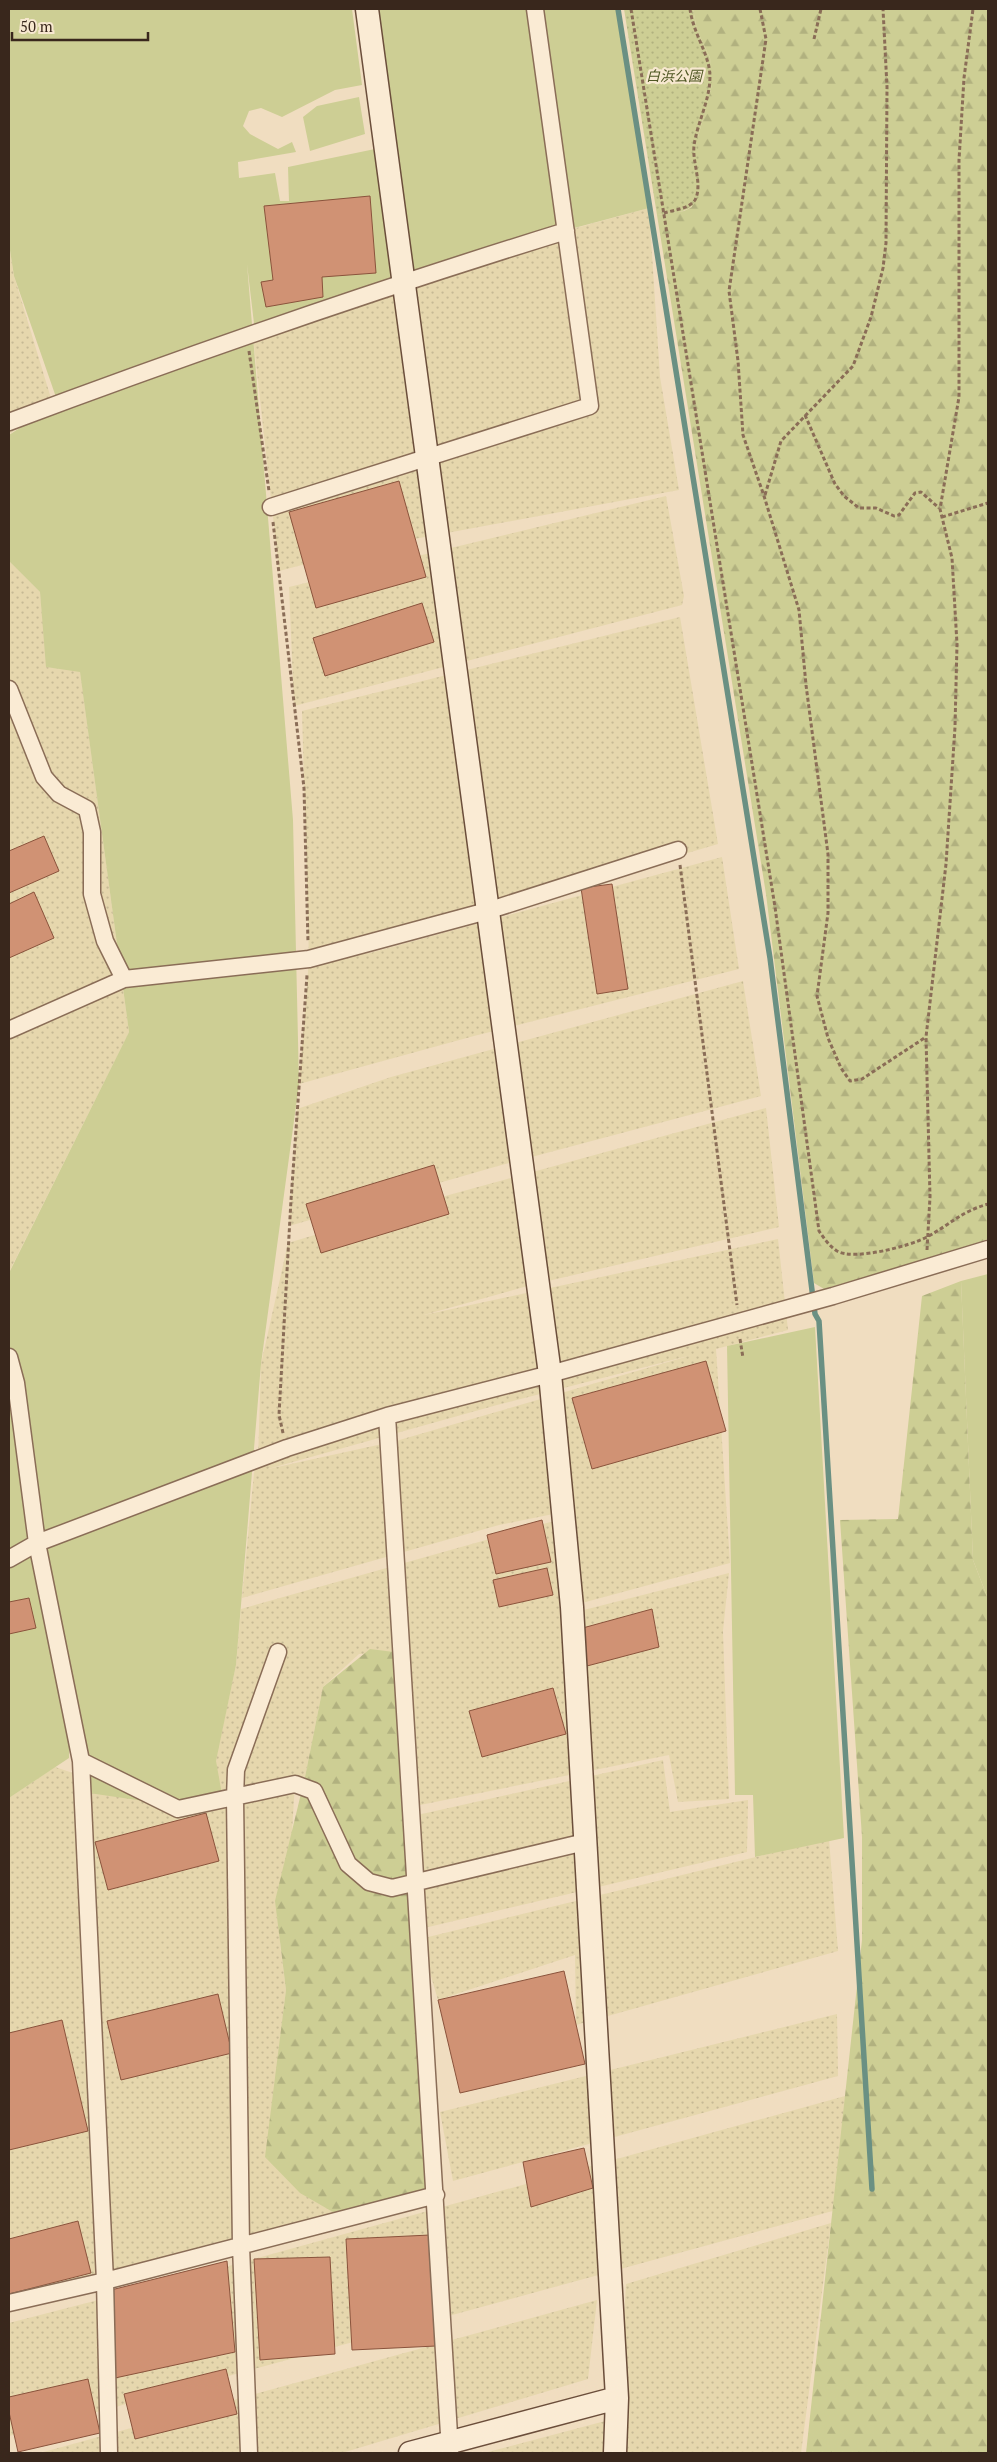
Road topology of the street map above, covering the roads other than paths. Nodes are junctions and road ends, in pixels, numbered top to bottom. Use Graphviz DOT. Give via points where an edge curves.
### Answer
graph roads {
  1 [pos="367,9"];
  2 [pos="535,9"];
  3 [pos="566,230"];
  4 [pos="403,282"];
  5 [pos="9,422"];
  6 [pos="426,457"];
  7 [pos="271,507"];
  8 [pos="9,689"];
  9 [pos="678,850"];
  10 [pos="487,911"];
  11 [pos="124,979"];
  12 [pos="9,1030"];
  13 [pos="988,1250"];
  14 [pos="9,1357"];
  15 [pos="550,1374"];
  16 [pos="387,1416"];
  17 [pos="37,1543"];
  18 [pos="9,1558"];
  19 [pos="278,1652"];
  20 [pos="81,1761"];
  21 [pos="235,1798"];
  22 [pos="585,1842"];
  23 [pos="417,1882"];
  24 [pos="436,2195"];
  25 [pos="241,2246"];
  26 [pos="105,2281"];
  27 [pos="9,2303"];
  28 [pos="617,2398"];
  29 [pos="450,2448"];
  30 [pos="109,2453"];
  31 [pos="249,2453"];
  32 [pos="410,2453"];
  33 [pos="615,2453"];
  1 -- 4 [label="street"];
  2 -- 3 [label="street"];
  3 -- 4 [label="street"];
  3 -- 6 [label="street" via="590,406"];
  4 -- 5 [label="street" via="172,360"];
  4 -- 6 [label="street"];
  6 -- 7 [label="street"];
  6 -- 10 [label="street"];
  8 -- 11 [label="street" via="44,777 59,794 87,809 92,832 92,894 105,941"];
  9 -- 10 [label="street"];
  10 -- 11 [label="street" via="308,959"];
  10 -- 15 [label="street"];
  11 -- 12 [label="street"];
  13 -- 15 [label="street"];
  14 -- 17 [label="street" via="16,1383"];
  15 -- 16 [label="street"];
  15 -- 22 [label="street" via="572,1607"];
  16 -- 17 [label="street" via="287,1448"];
  16 -- 23 [label="street"];
  17 -- 18 [label="street"];
  17 -- 20 [label="street"];
  19 -- 21 [label="street" via="236,1770"];
  20 -- 21 [label="street" via="178,1809"];
  20 -- 26 [label="street"];
  21 -- 23 [label="street" via="295,1784 314,1791 348,1864 369,1882 392,1888"];
  21 -- 25 [label="street"];
  22 -- 23 [label="street"];
  22 -- 28 [label="street"];
  23 -- 24 [label="street"];
  24 -- 25 [label="street"];
  24 -- 29 [label="street"];
  25 -- 26 [label="street"];
  25 -- 31 [label="street"];
  26 -- 27 [label="street"];
  26 -- 30 [label="street"];
  28 -- 29 [label="street"];
  28 -- 33 [label="street"];
  29 -- 32 [label="street"];
}
